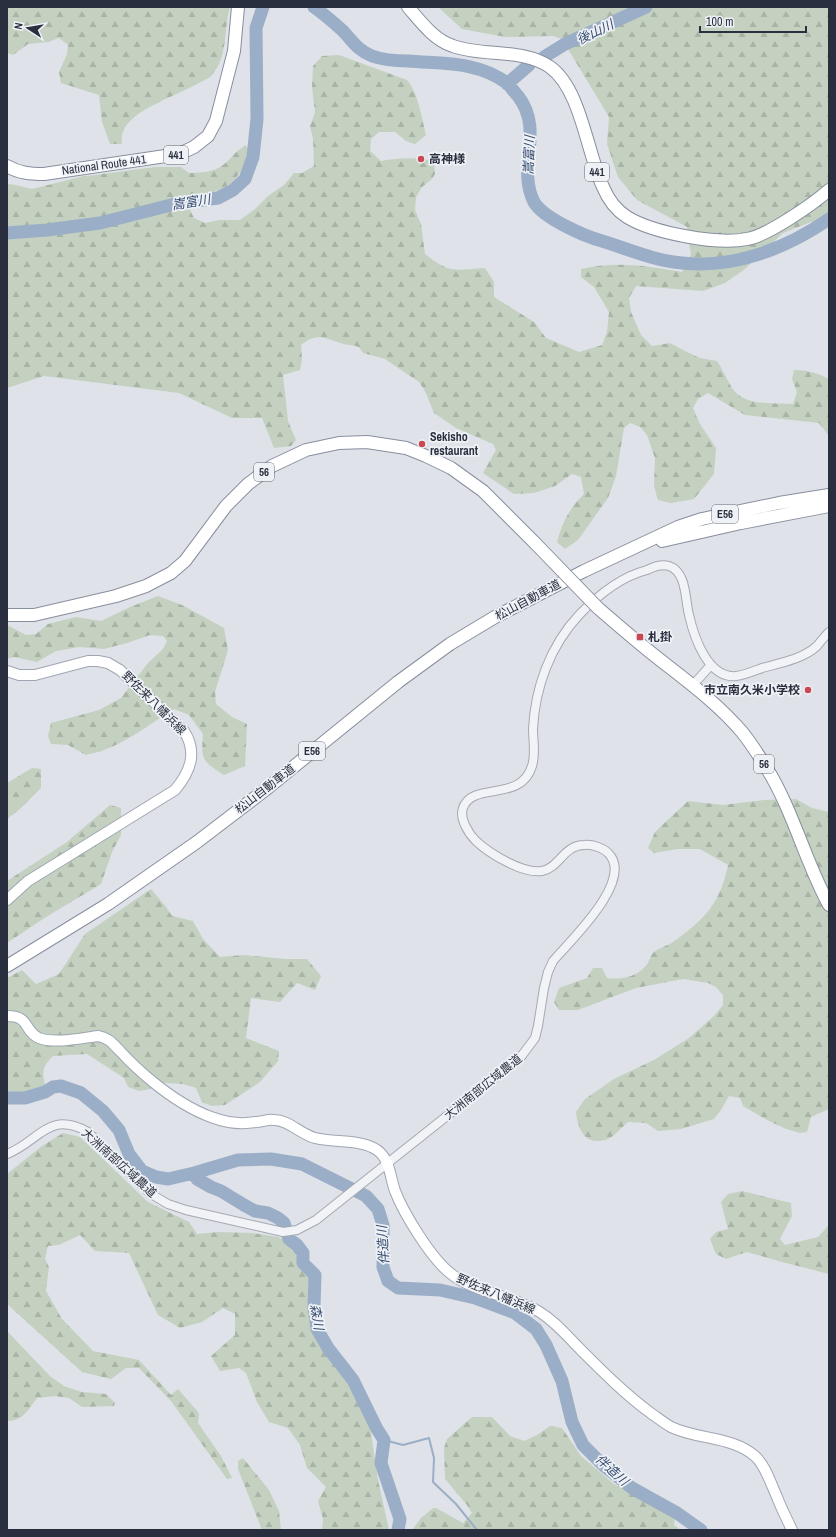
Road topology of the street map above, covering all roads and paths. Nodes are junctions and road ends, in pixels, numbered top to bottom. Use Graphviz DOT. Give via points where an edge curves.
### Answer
graph roads {
  1 [pos="238,7"];
  2 [pos="408,7"];
  3 [pos="7,166"];
  4 [pos="829,190"];
  5 [pos="829,495"];
  6 [pos="829,506"];
  7 [pos="626,552"];
  8 [pos="7,615"];
  9 [pos="829,632"];
  10 [pos="710,666"];
  11 [pos="7,671"];
  12 [pos="693,685"];
  13 [pos="7,900"];
  14 [pos="829,905"];
  15 [pos="7,966"];
  16 [pos="7,1016"];
  17 [pos="9,1153"];
  18 [pos="387,1164"];
  19 [pos="792,1530"];
  1 -- 3 [label="highway, National Route 441 / 441" via="234,51 216,121 208,136 194,147 179,154 44,174 28,174"];
  2 -- 4 [label="highway, 441" via="438,38 452,46 470,51 530,58 560,76 571,94 603,187 614,205 626,217 641,224 708,241 748,239 766,232"];
  5 -- 7 [label="highway, 松山自動車道 / E56" via="702,519 678,527"];
  6 -- 7 [label="highway, 松山自動車道 / E56" via="698,532"];
  7 -- 15 [label="highway, 松山自動車道 / E56" via="514,607 450,644 398,682 197,842 108,904"];
  8 -- 12 [label="highway, 56, bridge" via="34,615 116,596 146,586 171,573 185,561 226,506 248,484 272,466 306,450 367,442 406,448 444,465 483,490 598,608"];
  9 -- 10 [label="street" via="816,647 798,657 734,677 722,674"];
  10 -- 12 [label="street"];
  10 -- 18 [label="street, 大洲南部広域農道" via="689,617 682,581 677,572 669,566 660,565 617,582 579,614 564,632 549,660 536,702 533,730 534,762 528,777 514,788 486,792 471,798 463,807 462,818 476,841 504,861 530,870 543,871 553,866 568,850 577,846 585,844 605,850 615,864 611,888 603,902 553,961 544,988 535,1038 529,1048 520,1058"];
  11 -- 13 [label="main road, 野佐来八幡浜線" via="19,675 35,675 88,662 108,663 120,670 184,731 191,742 192,756 185,778 175,790 28,881"];
  12 -- 14 [label="highway, 56" via="742,733 766,767 783,797"];
  16 -- 18 [label="main road, 野佐来八幡浜線" via="16,1016 24,1020 38,1038 54,1041 104,1037 163,1090 210,1116 237,1124 272,1119 283,1121 311,1137 368,1145 379,1152"];
  17 -- 18 [label="street, 大洲南部広域農道" via="43,1130 62,1124 76,1125 88,1132 151,1194 168,1204 282,1232 297,1230 316,1220"];
  18 -- 19 [label="main road, 野佐来八幡浜線" via="401,1204 444,1268 463,1282 527,1306 554,1322 607,1376 668,1425 688,1434 736,1445 753,1455 765,1470"];
}
